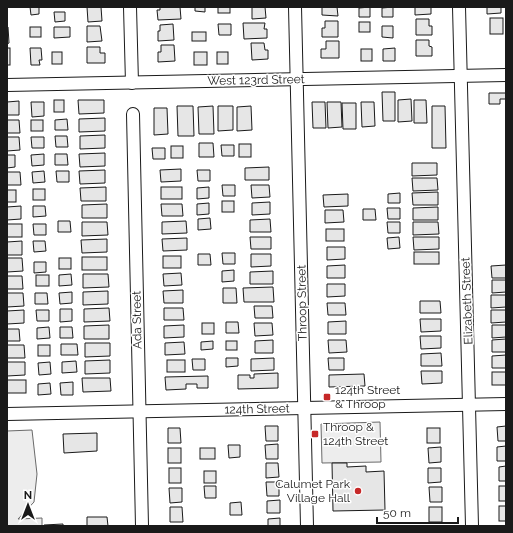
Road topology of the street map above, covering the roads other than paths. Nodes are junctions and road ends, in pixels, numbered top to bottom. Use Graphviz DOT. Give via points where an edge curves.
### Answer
graph roads {
  1 [pos="130,7"];
  2 [pos="295,7"];
  3 [pos="459,7"];
  4 [pos="506,75"];
  5 [pos="461,76"];
  6 [pos="297,80"];
  7 [pos="132,83"];
  8 [pos="7,86"];
  9 [pos="133,114"];
  10 [pos="469,404"];
  11 [pos="506,404"];
  12 [pos="304,408"];
  13 [pos="139,411"];
  14 [pos="7,414"];
  15 [pos="142,526"];
  16 [pos="307,526"];
  17 [pos="472,526"];
  1 -- 7 [label="street"];
  2 -- 6 [label="street, Throop Street"];
  3 -- 5 [label="street, Elizabeth Street"];
  4 -- 5 [label="street, West 123rd Street"];
  5 -- 6 [label="street, West 123rd Street"];
  5 -- 10 [label="street, Elizabeth Street"];
  6 -- 7 [label="street, West 123rd Street"];
  6 -- 12 [label="street, Throop Street"];
  7 -- 8 [label="street, West 123rd Street"];
  9 -- 13 [label="street, Ada Street"];
  10 -- 11 [label="street, 124th Street"];
  10 -- 12 [label="street, 124th Street"];
  10 -- 17 [label="street, Elizabeth Street"];
  12 -- 13 [label="street, 124th Street"];
  12 -- 16 [label="street, Throop Street"];
  13 -- 14 [label="street, 124th Street"];
  13 -- 15 [label="street, Ada Street"];
}
